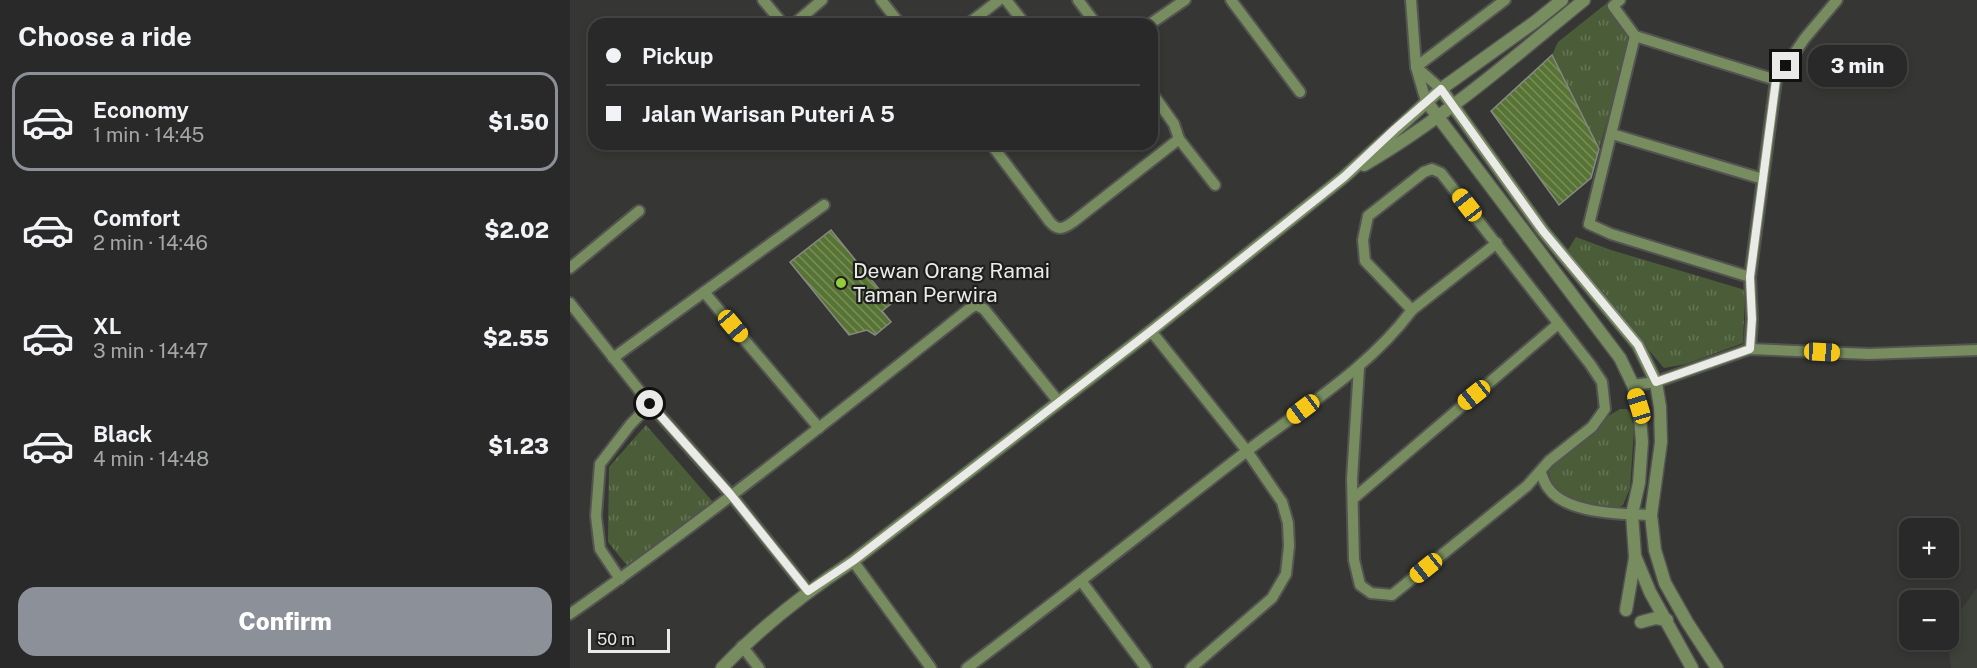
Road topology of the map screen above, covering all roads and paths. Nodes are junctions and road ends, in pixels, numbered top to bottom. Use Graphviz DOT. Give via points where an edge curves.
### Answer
graph roads {
  1 [pos="763,0"];
  2 [pos="822,0"];
  3 [pos="881,0"];
  4 [pos="999,0"];
  5 [pos="1006,0"];
  6 [pos="1078,0"];
  7 [pos="1185,0"];
  8 [pos="1231,0"];
  9 [pos="1411,0"];
  10 [pos="1505,0"];
  11 [pos="1562,0"];
  12 [pos="1584,0"];
  13 [pos="1620,0"];
  14 [pos="1837,0"];
  15 [pos="778,18"];
  16 [pos="801,18"];
  17 [pos="895,18"];
  18 [pos="976,18"];
  19 [pos="1020,18"];
  20 [pos="1092,18"];
  21 [pos="1158,19"];
  22 [pos="1635,36"];
  23 [pos="1416,67"];
  24 [pos="1776,80"];
  25 [pos="1441,89"];
  26 [pos="1300,92"];
  27 [pos="1158,101"];
  28 [pos="1426,101"];
  29 [pos="1453,106"];
  30 [pos="1439,117"];
  31 [pos="1612,134"];
  32 [pos="1179,139"];
  33 [pos="996,150"];
  34 [pos="1344,177"];
  35 [pos="1763,179"];
  36 [pos="1215,185"];
  37 [pos="824,205"];
  38 [pos="639,211"];
  39 [pos="1497,243"];
  40 [pos="570,268"];
  41 [pos="1750,277"];
  42 [pos="704,292"];
  43 [pos="570,303"];
  44 [pos="1412,310"];
  45 [pos="1558,324"];
  46 [pos="1151,331"];
  47 [pos="1750,349"];
  48 [pos="1977,350"];
  49 [pos="613,358"];
  50 [pos="1359,367"];
  51 [pos="1656,382"];
  52 [pos="1633,385"];
  53 [pos="1058,401"];
  54 [pos="650,404"];
  55 [pos="819,428"];
  56 [pos="1248,451"];
  57 [pos="1540,473"];
  58 [pos="731,495"];
  59 [pos="1353,499"];
  60 [pos="1632,514"];
  61 [pos="1651,515"];
  62 [pos="1635,556"];
  63 [pos="853,561"];
  64 [pos="620,579"];
  65 [pos="1082,582"];
  66 [pos="808,591"];
  67 [pos="1626,610"];
  68 [pos="570,614"];
  69 [pos="1666,620"];
  70 [pos="1641,622"];
  71 [pos="742,646"];
  72 [pos="722,668"];
  73 [pos="759,668"];
  74 [pos="931,668"];
  75 [pos="968,668"];
  76 [pos="1146,668"];
  77 [pos="1191,668"];
  78 [pos="1692,668"];
  79 [pos="1716,668"];
  1 -- 15 [label="street"];
  2 -- 16 [label="street"];
  3 -- 17 [label="street"];
  4 -- 18 [label="street"];
  5 -- 19 [label="street"];
  6 -- 20 [label="street"];
  7 -- 21 [label="street"];
  8 -- 26 [label="street"];
  9 -- 23 [label="street"];
  10 -- 23 [label="street"];
  11 -- 25 [label="street"];
  12 -- 29 [label="street"];
  13 -- 22 [label="street" via="1613,6"];
  14 -- 24 [label="street"];
  22 -- 24 [label="street"];
  22 -- 31 [label="street"];
  23 -- 25 [label="street"];
  23 -- 28 [label="street"];
  24 -- 35 [label="street"];
  25 -- 28 [label="street"];
  25 -- 29 [label="street"];
  27 -- 32 [label="street"];
  28 -- 30 [label="street"];
  28 -- 34 [label="street"];
  29 -- 30 [label="street"];
  29 -- 51 [label="street" via="1543,231 1638,345"];
  30 -- 34 [label="street"];
  30 -- 52 [label="street" via="1620,358"];
  31 -- 35 [label="street"];
  31 -- 41 [label="street" via="1589,224"];
  32 -- 33 [label="street" via="1060,229 1050,222"];
  32 -- 36 [label="street"];
  34 -- 46 [label="street"];
  35 -- 41 [label="street"];
  37 -- 42 [label="street"];
  38 -- 40 [label="street"];
  39 -- 44 [label="street"];
  39 -- 44 [label="street" via="1442,173 1432,169 1368,216 1363,240 1365,261"];
  39 -- 45 [label="street"];
  41 -- 47 [label="street"];
  42 -- 49 [label="street"];
  42 -- 55 [label="street"];
  43 -- 49 [label="street"];
  44 -- 50 [label="street"];
  45 -- 57 [label="street" via="1602,382 1605,409 1592,427 1549,461"];
  45 -- 59 [label="street"];
  46 -- 53 [label="street"];
  46 -- 56 [label="street"];
  47 -- 48 [label="street" via="1869,354"];
  47 -- 51 [label="street"];
  49 -- 54 [label="street"];
  50 -- 56 [label="street"];
  50 -- 59 [label="street"];
  51 -- 52 [label="street"];
  51 -- 61 [label="street" via="1661,442"];
  52 -- 60 [label="street" via="1642,442 1640,483"];
  53 -- 55 [label="street" via="984,309 976,305"];
  53 -- 63 [label="street"];
  54 -- 58 [label="street"];
  54 -- 64 [label="street" via="600,464 596,516 600,549"];
  55 -- 58 [label="street"];
  56 -- 65 [label="street"];
  56 -- 77 [label="street" via="1282,502 1288,523 1286,574 1272,598"];
  57 -- 59 [label="street" via="1392,595 1371,593 1360,585 1354,560"];
  57 -- 60 [label="street" via="1549,490 1568,504"];
  58 -- 64 [label="street"];
  58 -- 66 [label="street"];
  60 -- 61 [label="street"];
  60 -- 62 [label="street"];
  61 -- 79 [label="street" via="1655,550 1665,583"];
  62 -- 67 [label="street"];
  62 -- 69 [label="street"];
  63 -- 66 [label="street"];
  63 -- 74 [label="street"];
  64 -- 68 [label="street"];
  65 -- 75 [label="street"];
  65 -- 76 [label="street"];
  66 -- 71 [label="street"];
  69 -- 70 [label="street"];
  69 -- 78 [label="street"];
  71 -- 72 [label="street"];
  71 -- 73 [label="street"];
}
